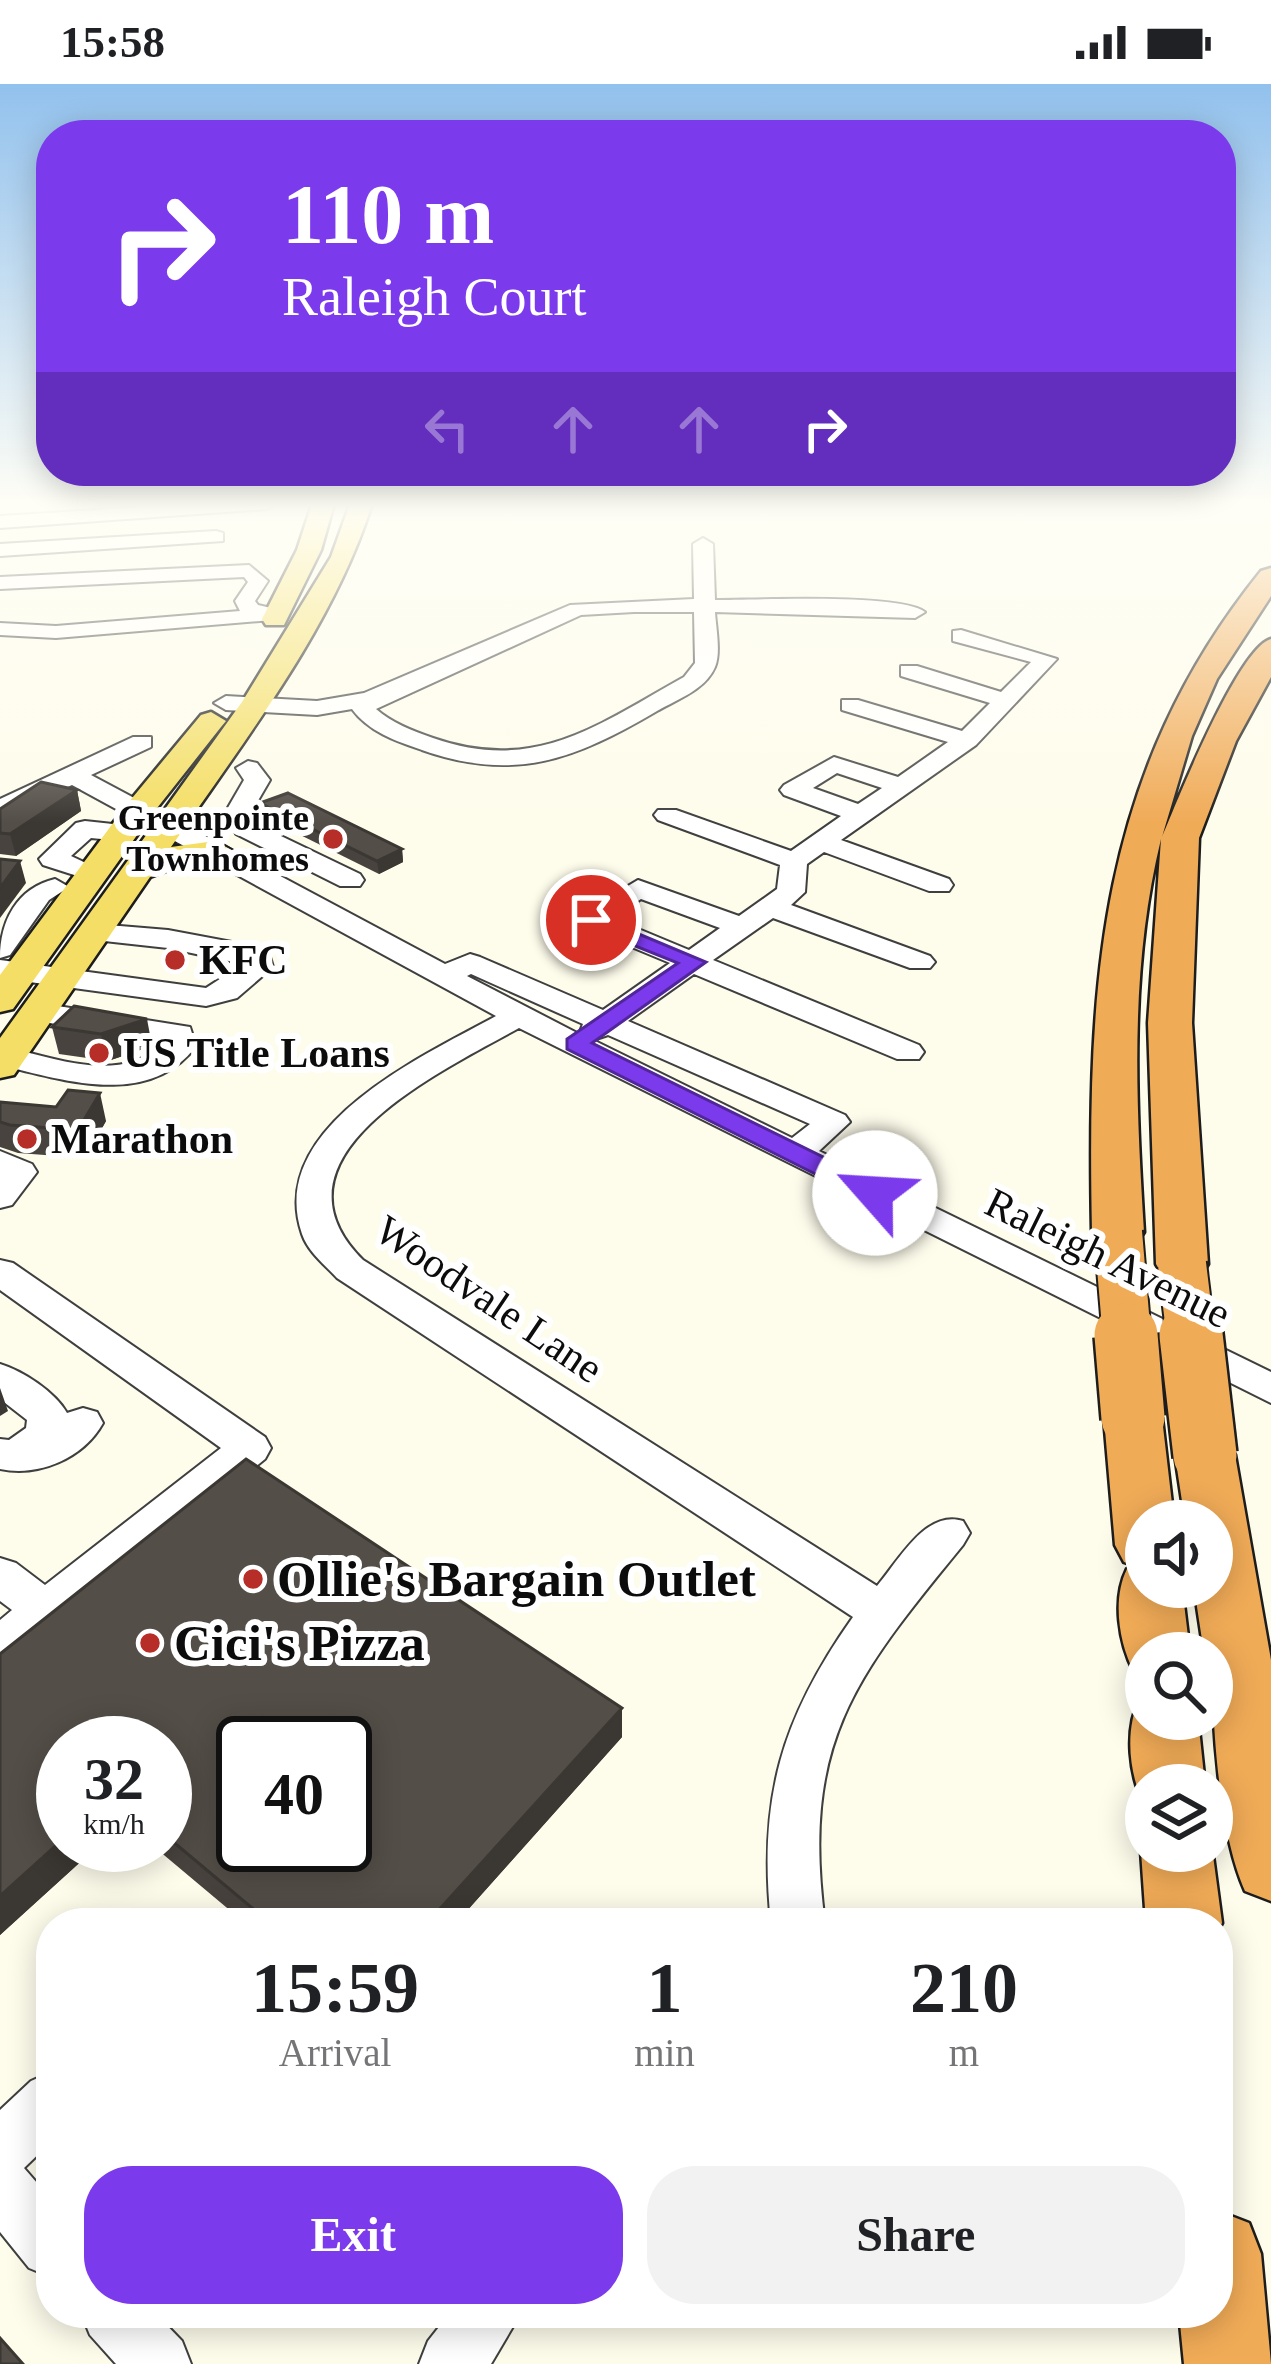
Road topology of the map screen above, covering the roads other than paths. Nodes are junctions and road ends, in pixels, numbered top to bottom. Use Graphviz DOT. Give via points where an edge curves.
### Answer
graph roads {
  1 [pos="252,610"];
  2 [pos="279,610"];
  3 [pos="313,610"];
  4 [pos="578,610"];
  5 [pos="706,610"];
  6 [pos="859,610"];
  7 [pos="1241,610"];
  8 [pos="915,612"];
  9 [pos="311,614"];
  10 [pos="277,615"];
  11 [pos="0,629"];
  12 [pos="962,636"];
  13 [pos="1271,648"];
  14 [pos="908,671"];
  15 [pos="1004,700"];
  16 [pos="240,704"];
  17 [pos="850,705"];
  18 [pos="369,710"];
  19 [pos="967,740"];
  20 [pos="142,742"];
  21 [pos="226,764"];
  22 [pos="74,776"];
  23 [pos="904,787"];
  24 [pos="27,797"];
  25 [pos="0,809"];
  26 [pos="108,814"];
  27 [pos="861,814"];
  28 [pos="667,815"];
  29 [pos="171,827"];
  30 [pos="821,842"];
  31 [pos="215,851"];
  32 [pos="794,861"];
  33 [pos="15,872"];
  34 [pos="69,877"];
  35 [pos="135,880"];
  36 [pos="350,880"];
  37 [pos="939,885"];
  38 [pos="771,907"];
  39 [pos="740,926"];
  40 [pos="96,933"];
  41 [pos="695,962"];
  42 [pos="920,962"];
  43 [pos="7,963"];
  44 [pos="444,976"];
  45 [pos="64,977"];
  46 [pos="0,1001"];
  47 [pos="39,1012"];
  48 [pos="519,1016"];
  49 [pos="605,1022"];
  50 [pos="575,1044"];
  51 [pos="908,1052"];
  52 [pos="3,1062"];
  53 [pos="795,1154"];
  54 [pos="0,1162"];
  55 [pos="0,1198"];
  56 [pos="0,1272"];
  57 [pos="0,1378"];
  58 [pos="1271,1389"];
  59 [pos="4,1458"];
  60 [pos="1141,1500"];
  61 [pos="947,1533"];
  62 [pos="0,1576"];
  63 [pos="45,1610"];
  64 [pos="881,1612"];
  65 [pos="0,1646"];
  66 [pos="1271,1867"];
  67 [pos="1179,1872"];
  68 [pos="795,1908"];
  69 [pos="1183,1908"];
  70 [pos="36,2116"];
  71 [pos="0,2151"];
  72 [pos="0,2186"];
  73 [pos="36,2228"];
  74 [pos="126,2328"];
  75 [pos="479,2328"];
  76 [pos="1225,2328"];
  77 [pos="159,2364"];
  78 [pos="451,2364"];
  79 [pos="1229,2364"];
  1 -- 10 [label="street"];
  2 -- 10 [label="main road"];
  3 -- 9 [label="main road"];
  4 -- 18 [label="street"];
  5 -- 18 [label="street" via="706,664 692,682 562,752 484,762 446,752"];
  6 -- 8 [label="street"];
  7 -- 60 [label="highway, bridge" via="1172,737 1134,876 1113,1048 1118,1232"];
  9 -- 10 [label="street"];
  9 -- 16 [label="main road"];
  10 -- 11 [label="street"];
  10 -- 16 [label="main road"];
  12 -- 15 [label="street" via="1046,659"];
  13 -- 66 [label="highway, bridge" via="1219,741 1180,838 1170,1023 1182,1264"];
  14 -- 15 [label="street"];
  15 -- 19 [label="street"];
  16 -- 18 [label="street"];
  16 -- 21 [label="main road"];
  16 -- 26 [label="main road"];
  17 -- 19 [label="street"];
  19 -- 23 [label="street"];
  20 -- 22 [label="street"];
  21 -- 29 [label="main road"];
  21 -- 36 [label="street" via="257,780 239,811 245,828"];
  22 -- 24 [label="street"];
  22 -- 26 [label="street, Raleigh Avenue"];
  23 -- 27 [label="street"];
  23 -- 27 [label="street" via="834,764 793,790"];
  24 -- 25 [label="street"];
  24 -- 26 [label="street" via="71,796"];
  26 -- 29 [label="street, Raleigh Avenue"];
  26 -- 34 [label="main road"];
  27 -- 30 [label="street"];
  28 -- 32 [label="street"];
  29 -- 31 [label="street, Raleigh Avenue"];
  29 -- 35 [label="main road"];
  30 -- 32 [label="street"];
  30 -- 37 [label="street"];
  31 -- 35 [label="main road" via="179,855"];
  31 -- 44 [label="street, Raleigh Avenue"];
  32 -- 38 [label="street" via="791,892"];
  33 -- 34 [label="street"];
  34 -- 35 [label="street"];
  34 -- 43 [label="main road"];
  35 -- 40 [label="main road"];
  38 -- 39 [label="street"];
  38 -- 42 [label="street"];
  39 -- 41 [label="street"];
  39 -- 41 [label="street" via="638,888 591,920"];
  40 -- 45 [label="main road"];
  40 -- 45 [label="street" via="224,947 258,956 258,967 206,997"];
  41 -- 49 [label="street"];
  41 -- 51 [label="street"];
  43 -- 45 [label="street"];
  43 -- 46 [label="main road"];
  44 -- 48 [label="street, Raleigh Avenue"];
  44 -- 49 [label="street" via="470,963"];
  45 -- 47 [label="main road"];
  47 -- 52 [label="main road"];
  47 -- 52 [label="street" via="179,1034 180,1046 142,1076 121,1078"];
  48 -- 50 [label="street, Raleigh Avenue"];
  48 -- 64 [label="street, Woodvale Lane" via="354,1118 313,1182 320,1236 350,1269"];
  49 -- 50 [label="street"];
  49 -- 53 [label="street" via="833,1122"];
  50 -- 53 [label="street, Raleigh Avenue"];
  53 -- 58 [label="street, Raleigh Avenue"];
  54 -- 55 [label="street" via="20,1172"];
  56 -- 63 [label="street" via="250,1448"];
  57 -- 59 [label="street" via="65,1419"];
  61 -- 64 [label="street"];
  62 -- 63 [label="street"];
  63 -- 65 [label="street"];
  64 -- 68 [label="street" via="826,1691 793,1786"];
  67 -- 69 [label="highway"];
  70 -- 71 [label="street"];
  72 -- 73 [label="street"];
  74 -- 77 [label="street"];
  75 -- 78 [label="street"];
  76 -- 79 [label="highway"];
}
